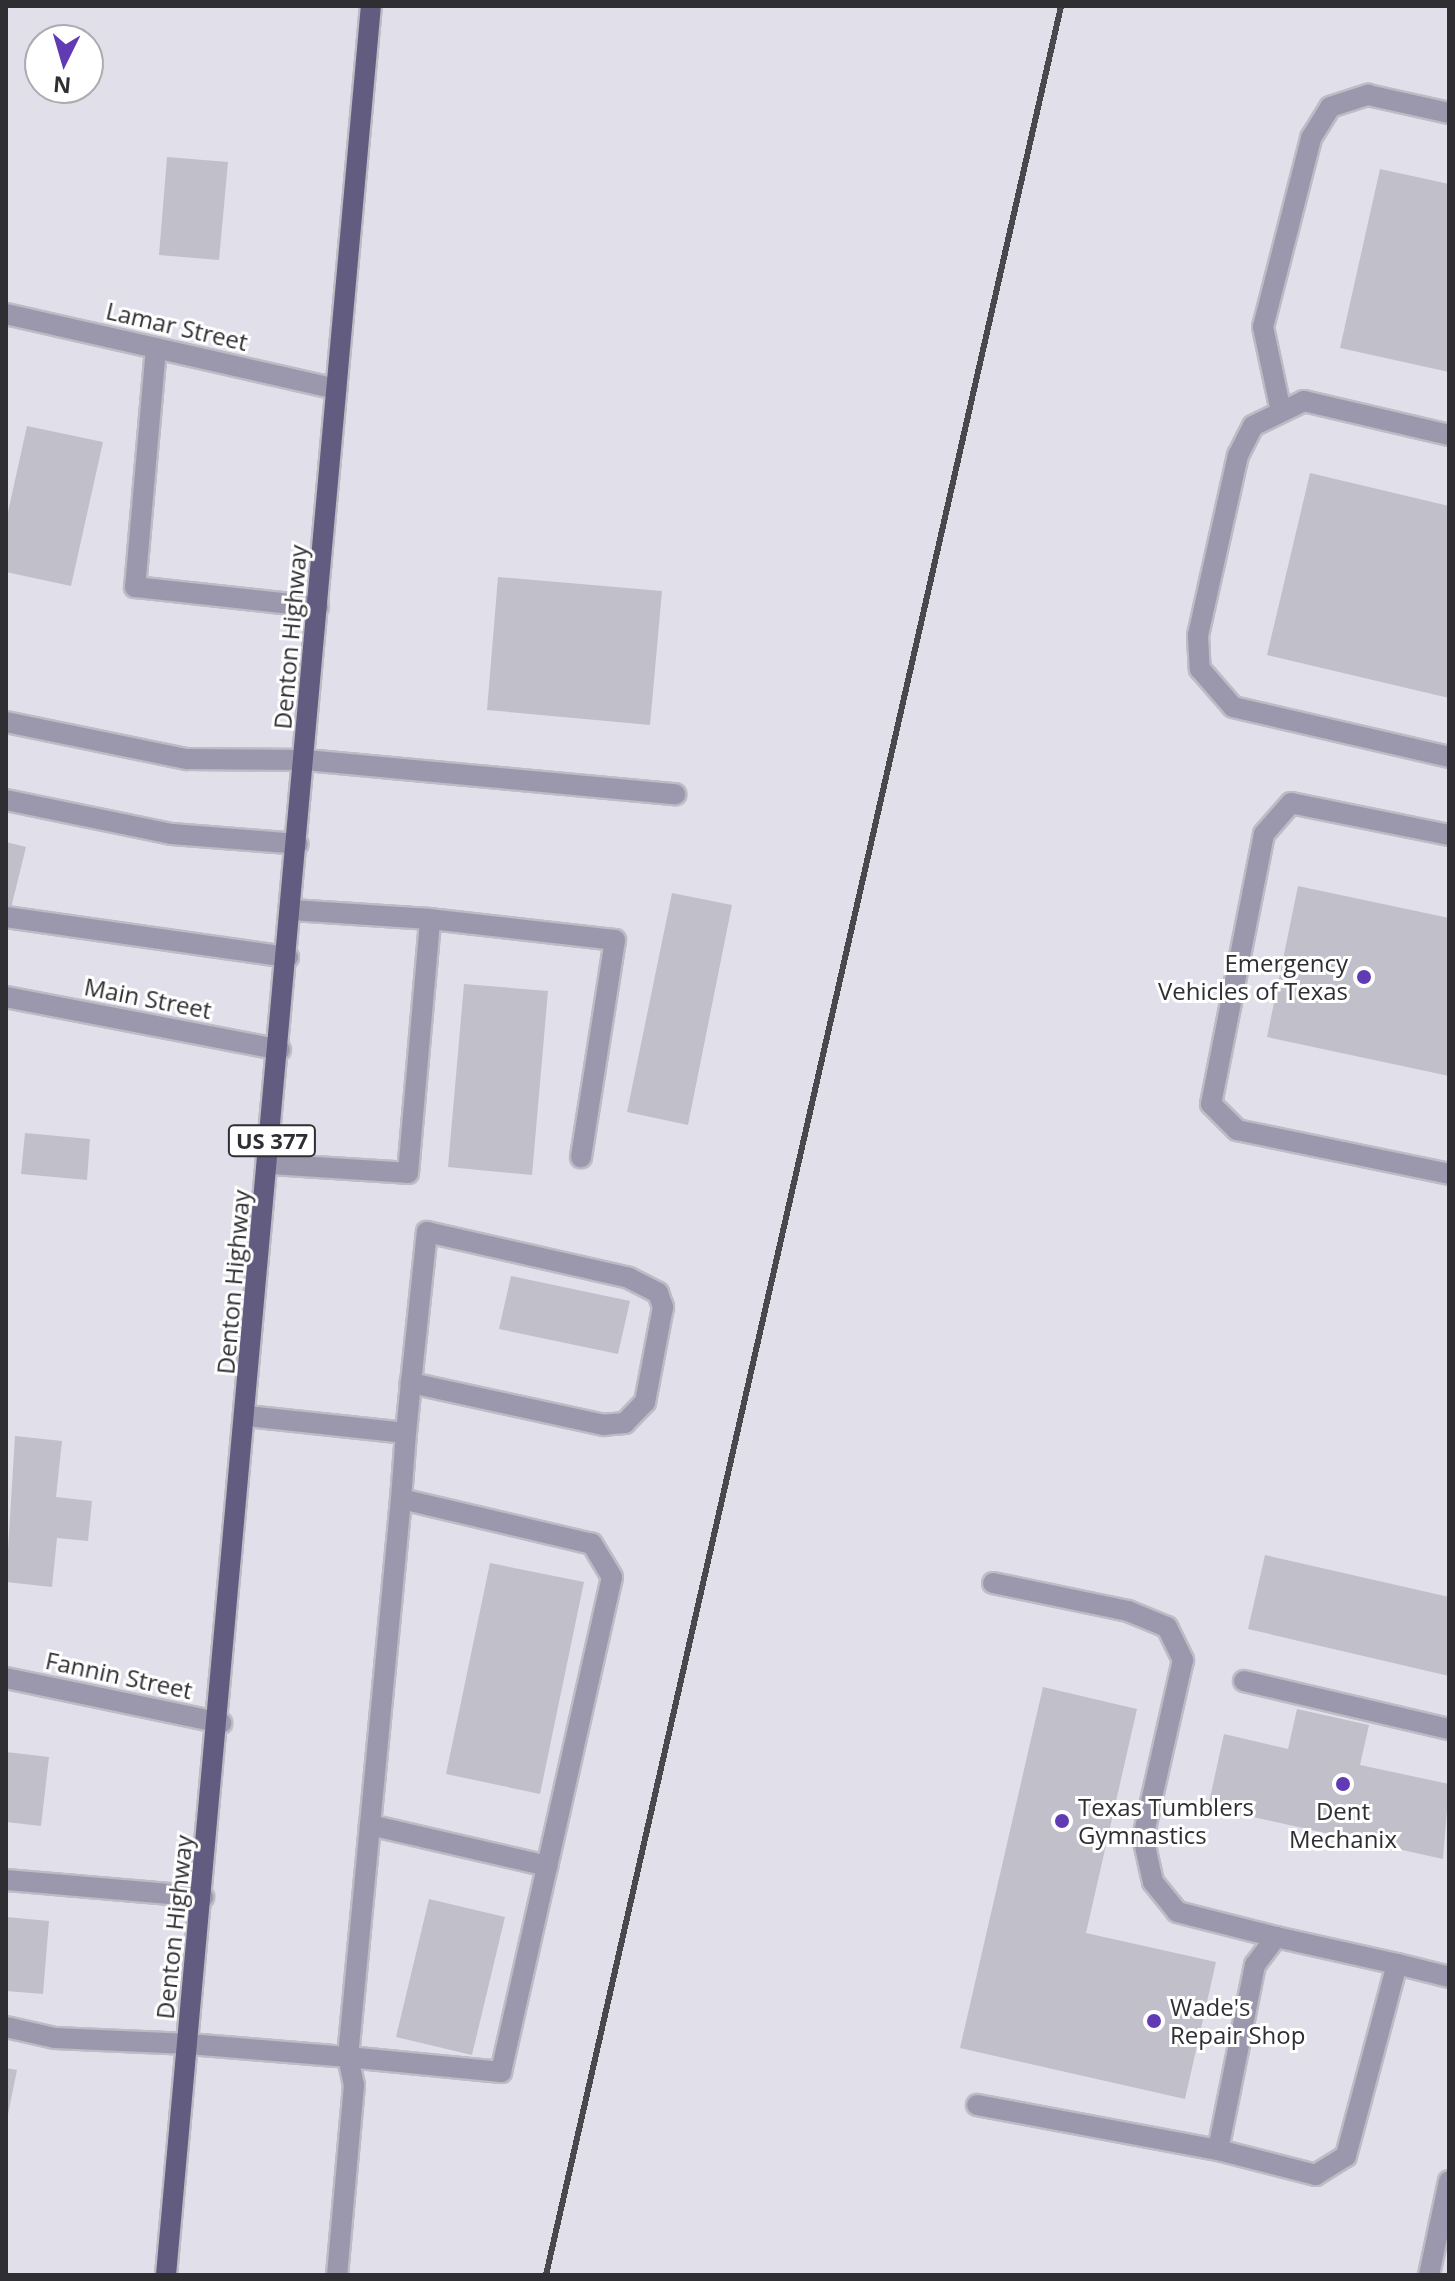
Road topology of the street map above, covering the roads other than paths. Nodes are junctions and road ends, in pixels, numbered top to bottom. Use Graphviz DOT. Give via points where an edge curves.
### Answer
graph roads {
  1 [pos="371,6"];
  2 [pos="1449,113"];
  3 [pos="6,314"];
  4 [pos="156,348"];
  5 [pos="337,389"];
  6 [pos="1280,407"];
  7 [pos="1449,435"];
  8 [pos="318,607"];
  9 [pos="6,722"];
  10 [pos="1449,757"];
  11 [pos="305,760"];
  12 [pos="675,794"];
  13 [pos="6,800"];
  14 [pos="1449,835"];
  15 [pos="298,844"];
  16 [pos="292,910"];
  17 [pos="6,917"];
  18 [pos="430,919"];
  19 [pos="288,957"];
  20 [pos="6,997"];
  21 [pos="280,1050"];
  22 [pos="581,1157"];
  23 [pos="270,1164"];
  24 [pos="1449,1174"];
  25 [pos="411,1383"];
  26 [pos="247,1416"];
  27 [pos="406,1433"];
  28 [pos="401,1499"];
  29 [pos="993,1583"];
  30 [pos="6,1678"];
  31 [pos="1244,1681"];
  32 [pos="221,1723"];
  33 [pos="1449,1729"];
  34 [pos="370,1825"];
  35 [pos="547,1866"];
  36 [pos="6,1880"];
  37 [pos="203,1897"];
  38 [pos="1276,1937"];
  39 [pos="1397,1964"];
  40 [pos="1449,1977"];
  41 [pos="6,2027"];
  42 [pos="189,2044"];
  43 [pos="348,2057"];
  44 [pos="977,2105"];
  45 [pos="1218,2150"];
  46 [pos="1449,2181"];
  47 [pos="1445,2214"];
  48 [pos="166,2275"];
  49 [pos="337,2275"];
  50 [pos="1429,2275"];
  1 -- 5 [label="main road, Denton Highway / US 377"];
  2 -- 6 [label="street" via="1368,95 1330,107 1317,128 1263,327"];
  3 -- 4 [label="street, Lamar Street"];
  4 -- 5 [label="street, Lamar Street"];
  4 -- 8 [label="street" via="135,587"];
  5 -- 8 [label="main road, Denton Highway / US 377"];
  6 -- 7 [label="street" via="1304,401"];
  6 -- 10 [label="street" via="1253,426 1238,455 1198,636 1200,669 1233,707"];
  8 -- 11 [label="main road, Denton Highway / US 377"];
  9 -- 11 [label="street" via="187,759"];
  11 -- 12 [label="street"];
  11 -- 15 [label="main road, Denton Highway / US 377"];
  13 -- 15 [label="street" via="172,834"];
  14 -- 24 [label="street" via="1291,803 1264,834 1211,1104 1237,1130"];
  15 -- 16 [label="main road, Denton Highway / US 377"];
  16 -- 18 [label="street"];
  16 -- 19 [label="main road, Denton Highway / US 377"];
  17 -- 19 [label="street"];
  18 -- 22 [label="street" via="615,940"];
  18 -- 23 [label="street" via="408,1173"];
  19 -- 21 [label="main road, Denton Highway / US 377"];
  20 -- 21 [label="street, Main Street"];
  21 -- 23 [label="main road, Denton Highway / US 377"];
  23 -- 26 [label="main road, Denton Highway / US 377"];
  25 -- 25 [label="street" via="427,1232 629,1278 658,1293 663,1307 645,1402 625,1423 604,1425"];
  25 -- 27 [label="street"];
  26 -- 27 [label="street"];
  26 -- 32 [label="main road, Denton Highway / US 377"];
  27 -- 28 [label="street"];
  28 -- 34 [label="street"];
  28 -- 35 [label="street" via="592,1544 612,1577"];
  29 -- 38 [label="street" via="1128,1611 1167,1627 1183,1660 1143,1837 1153,1882 1177,1912"];
  30 -- 32 [label="street, Fannin Street"];
  31 -- 33 [label="street"];
  32 -- 37 [label="main road, Denton Highway / US 377"];
  34 -- 35 [label="street"];
  34 -- 43 [label="street"];
  35 -- 43 [label="street" via="501,2072"];
  36 -- 37 [label="street"];
  37 -- 42 [label="main road, Denton Highway / US 377"];
  38 -- 39 [label="street"];
  38 -- 45 [label="street" via="1255,1965"];
  39 -- 40 [label="street"];
  39 -- 45 [label="street" via="1346,2156 1316,2175"];
  41 -- 42 [label="street" via="55,2038"];
  42 -- 43 [label="street"];
  42 -- 48 [label="main road, Denton Highway / US 377"];
  43 -- 49 [label="street" via="354,2085"];
  44 -- 45 [label="street"];
  46 -- 47 [label="street"];
  47 -- 50 [label="street"];
}
